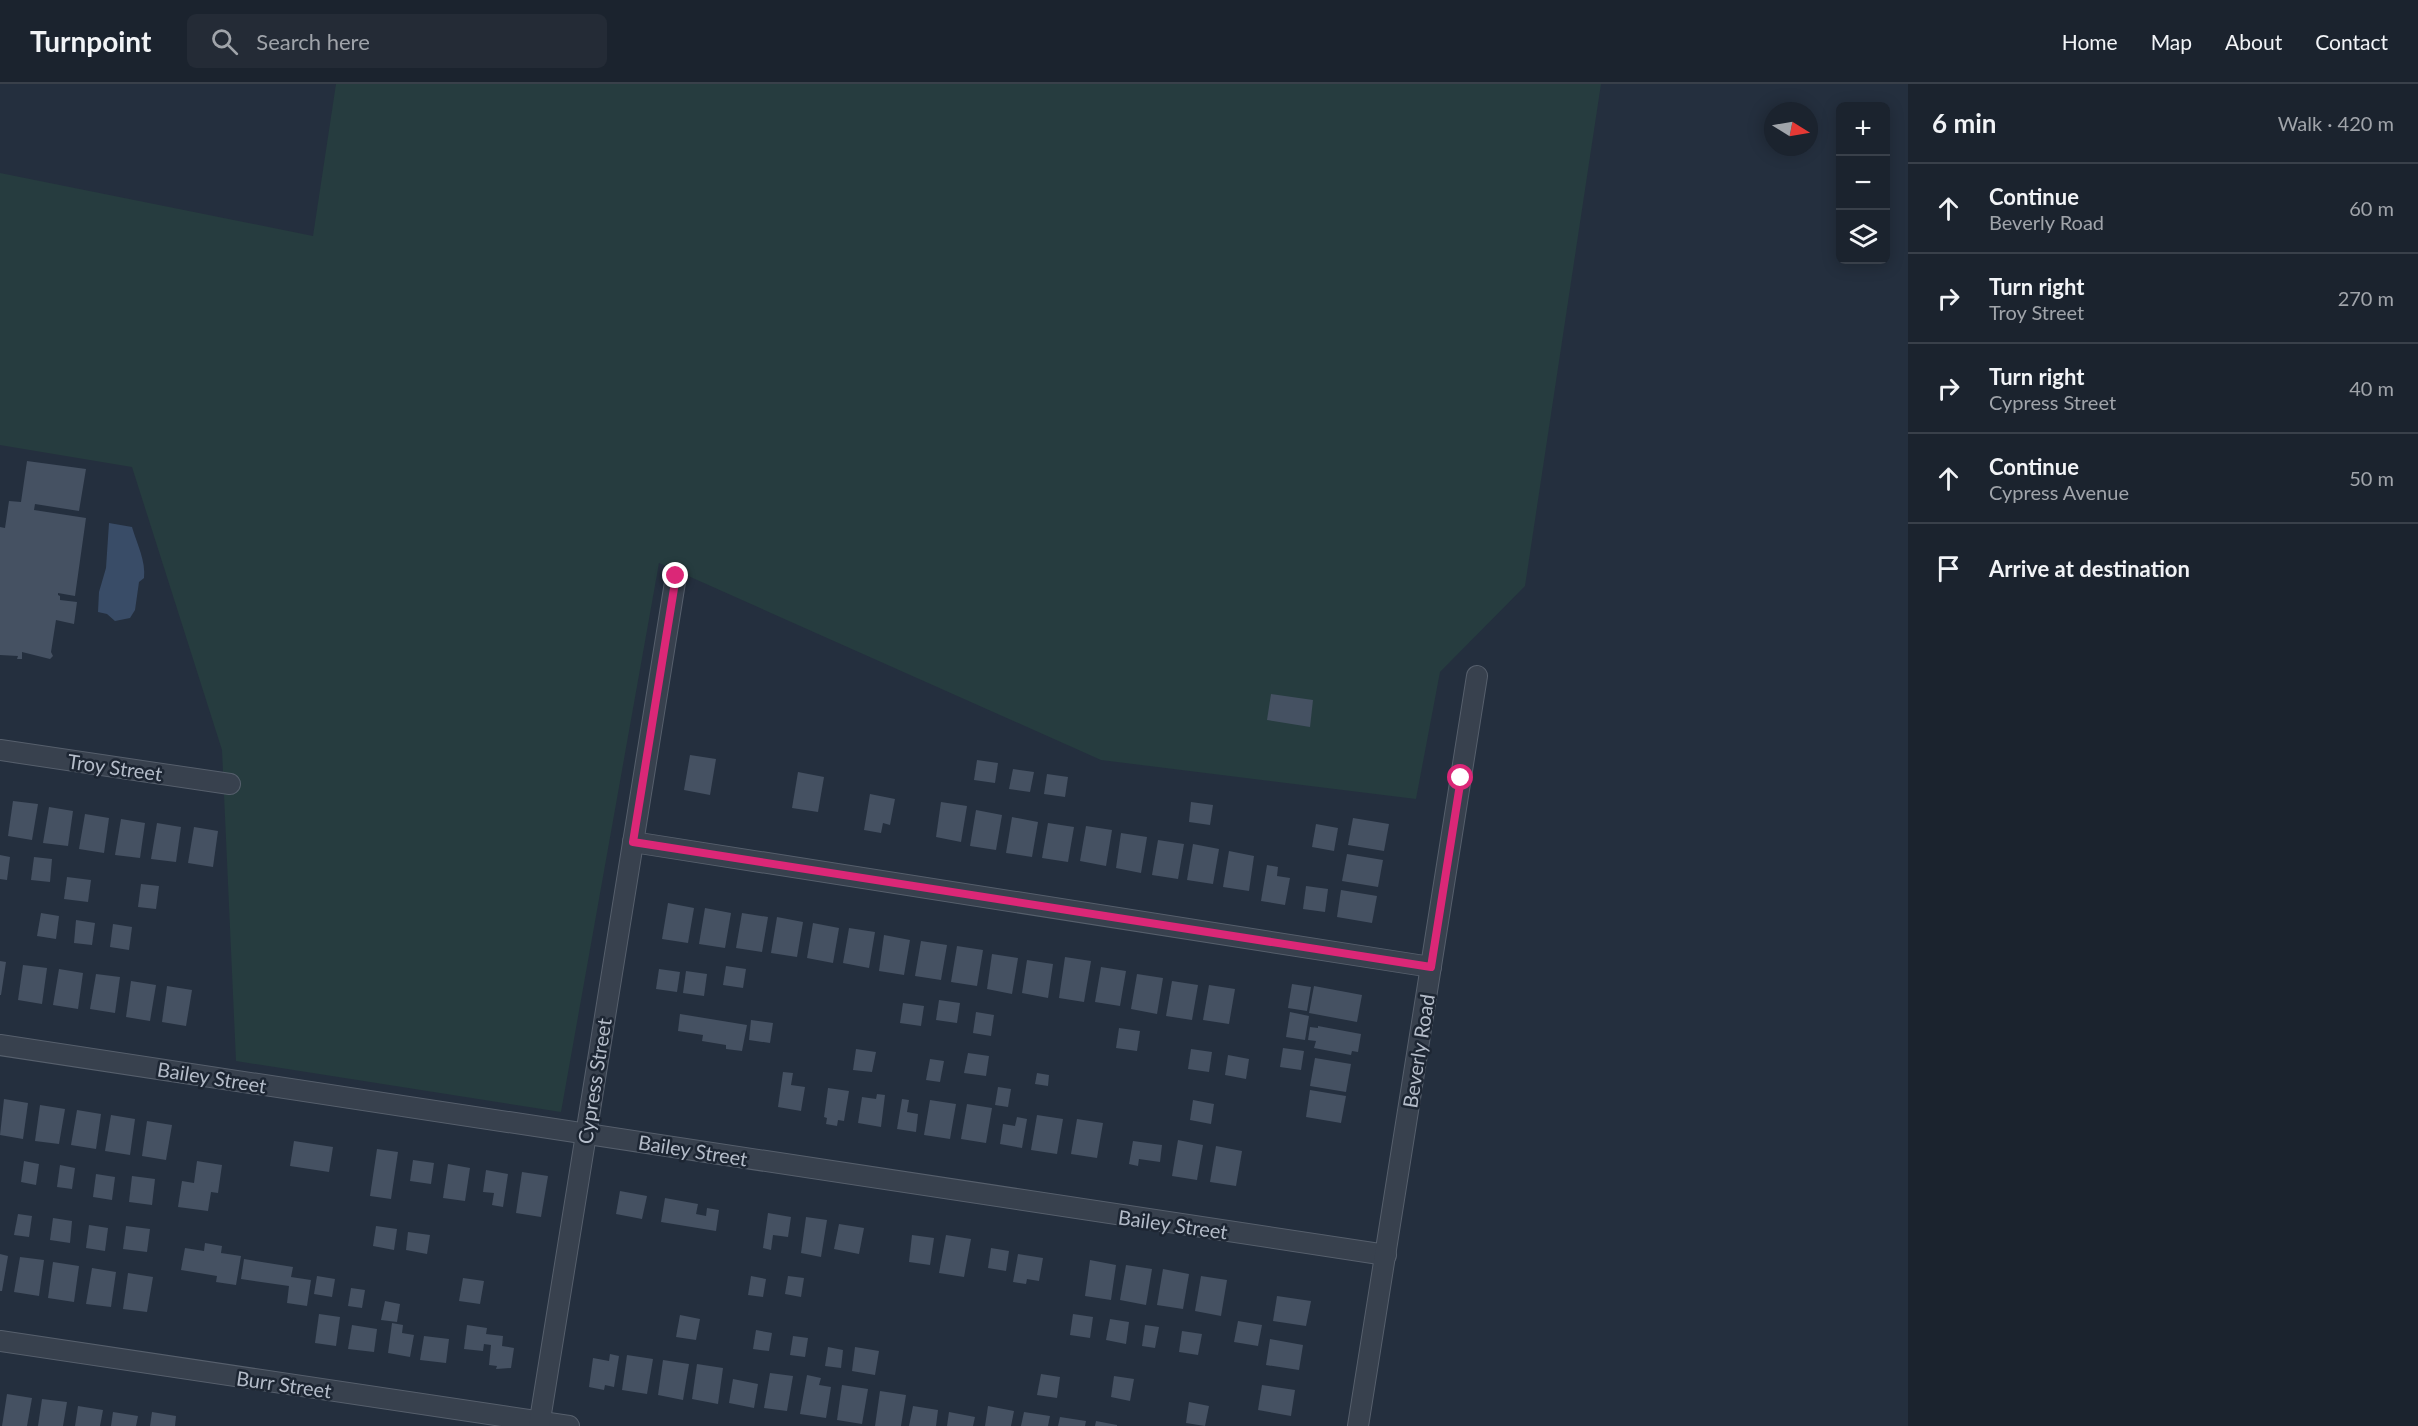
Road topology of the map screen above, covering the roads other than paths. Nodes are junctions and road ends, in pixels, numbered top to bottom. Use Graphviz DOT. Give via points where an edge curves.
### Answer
graph roads {
  1 [pos="676,576"];
  2 [pos="1477,676"];
  3 [pos="0,750"];
  4 [pos="230,784"];
  5 [pos="633,842"];
  6 [pos="1431,967"];
  7 [pos="0,1045"];
  8 [pos="586,1134"];
  9 [pos="1386,1255"];
  10 [pos="0,1341"];
  11 [pos="539,1424"];
  12 [pos="569,1426"];
  13 [pos="1358,1426"];
  1 -- 5 [label="street, Cypress Street"];
  2 -- 6 [label="street, Beverly Road"];
  3 -- 4 [label="street, Troy Street"];
  5 -- 6 [label="street"];
  5 -- 8 [label="street, Cypress Street"];
  6 -- 9 [label="street, Beverly Road"];
  7 -- 8 [label="street, Bailey Street"];
  8 -- 9 [label="street, Bailey Street"];
  8 -- 11 [label="street, Cypress Street"];
  9 -- 13 [label="street, Beverly Road"];
  10 -- 11 [label="street, Burr Street"];
  11 -- 12 [label="street, Burr Street"];
}
